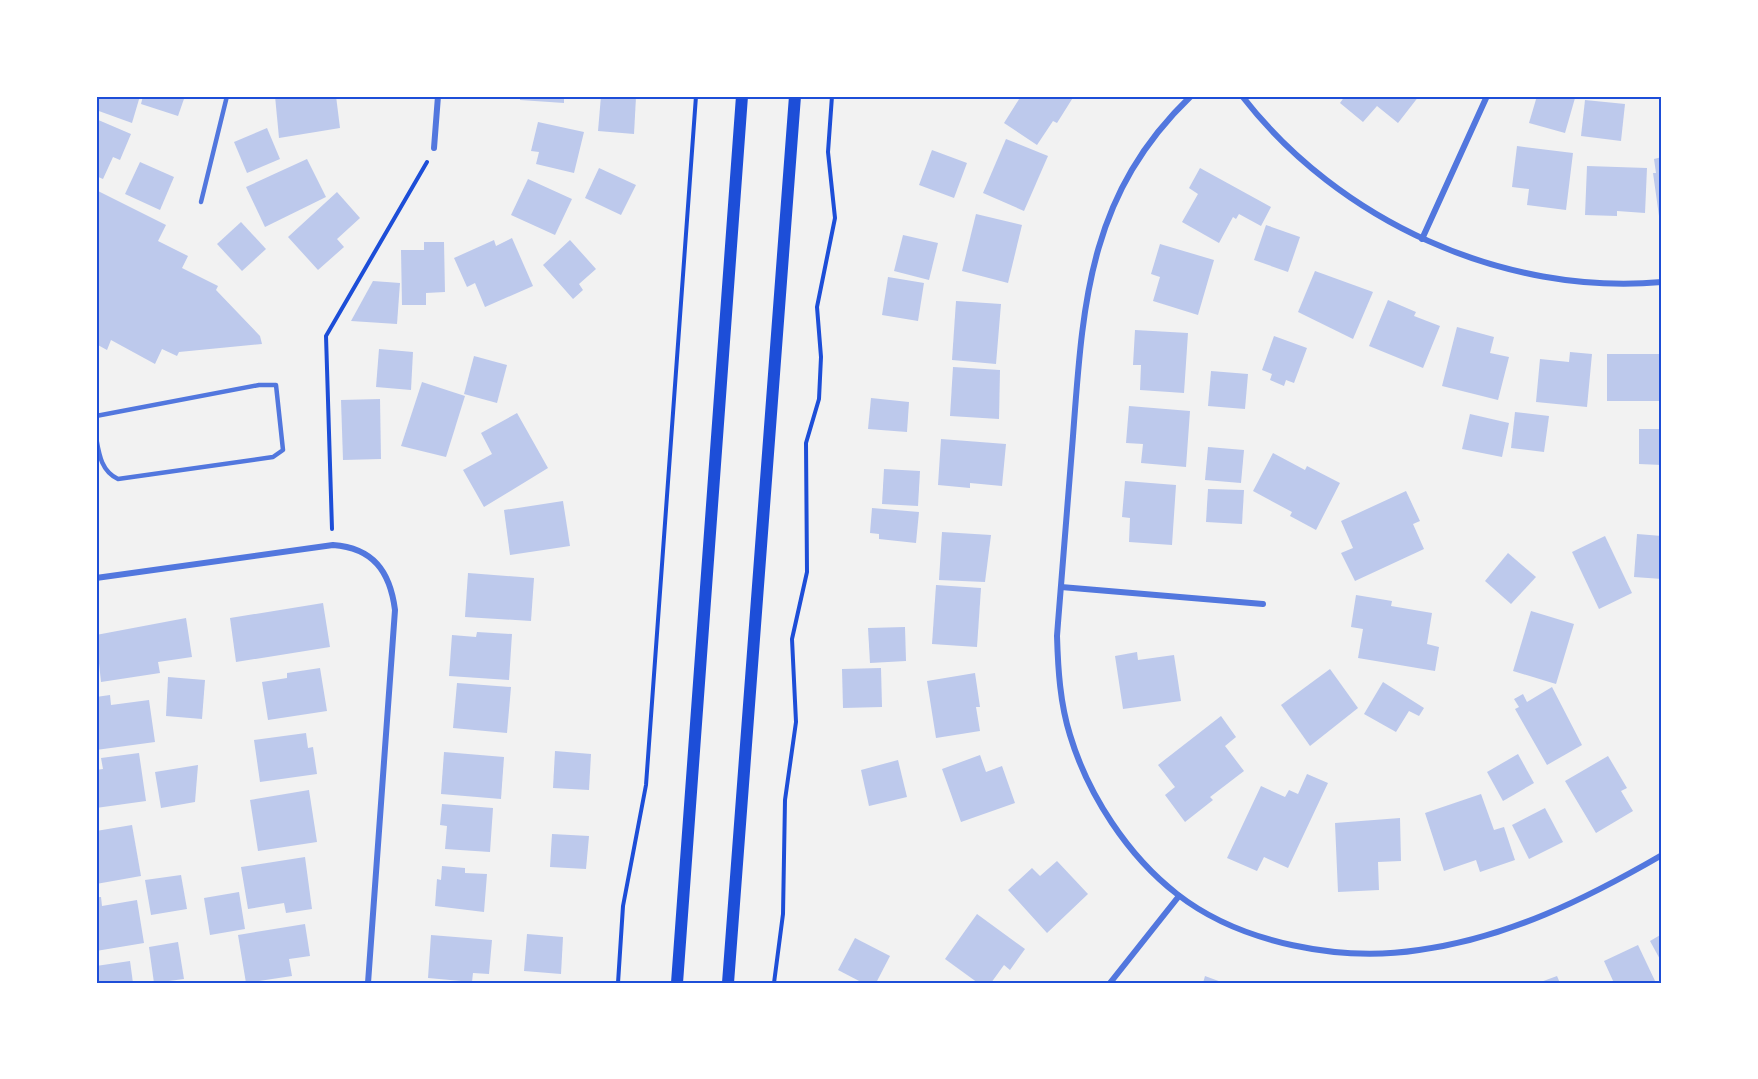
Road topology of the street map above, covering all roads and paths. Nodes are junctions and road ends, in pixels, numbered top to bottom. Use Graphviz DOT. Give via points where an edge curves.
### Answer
graph roads {
  1 [pos="227,96"];
  2 [pos="438,96"];
  3 [pos="696,96"];
  4 [pos="742,96"];
  5 [pos="795,96"];
  6 [pos="832,96"];
  7 [pos="1191,96"];
  8 [pos="1242,96"];
  9 [pos="1487,96"];
  10 [pos="434,148"];
  11 [pos="201,202"];
  12 [pos="1422,238"];
  13 [pos="1662,282"];
  14 [pos="96,416"];
  15 [pos="96,437"];
  16 [pos="98,460"];
  17 [pos="333,545"];
  18 [pos="96,578"];
  19 [pos="1061,588"];
  20 [pos="1263,604"];
  21 [pos="1662,855"];
  22 [pos="1179,896"];
  23 [pos="368,983"];
  24 [pos="618,983"];
  25 [pos="677,983"];
  26 [pos="728,983"];
  27 [pos="774,983"];
  28 [pos="1110,983"];
  1 -- 11 [label="lane"];
  2 -- 10 [label="street"];
  3 -- 24 [label="path" via="646,785 623,906"];
  4 -- 25 [label="main road"];
  5 -- 26 [label="main road"];
  6 -- 27 [label="path" via="828,152 835,218 817,307 819,399 806,443 807,572 792,639 796,722 785,800 783,914"];
  7 -- 19 [label="street" via="1172,115 1129,177 1104,225 1094,258 1080,339"];
  8 -- 12 [label="street" via="1311,169"];
  9 -- 12 [label="street"];
  10 -- 17 [label="path" via="326,336"];
  12 -- 13 [label="street" via="1507,269 1545,277"];
  14 -- 16 [label="lane" via="276,385 283,450 273,457 118,479 109,475"];
  15 -- 16 [label="lane"];
  17 -- 18 [label="street"];
  17 -- 23 [label="street" via="351,546 378,563 388,580 395,610"];
  19 -- 20 [label="street"];
  19 -- 22 [label="street" via="1058,665 1070,734 1081,766 1116,828 1156,876"];
  21 -- 22 [label="street" via="1575,902 1503,931 1455,944 1390,953 1323,950 1273,940 1241,929"];
  22 -- 28 [label="street"];
}
